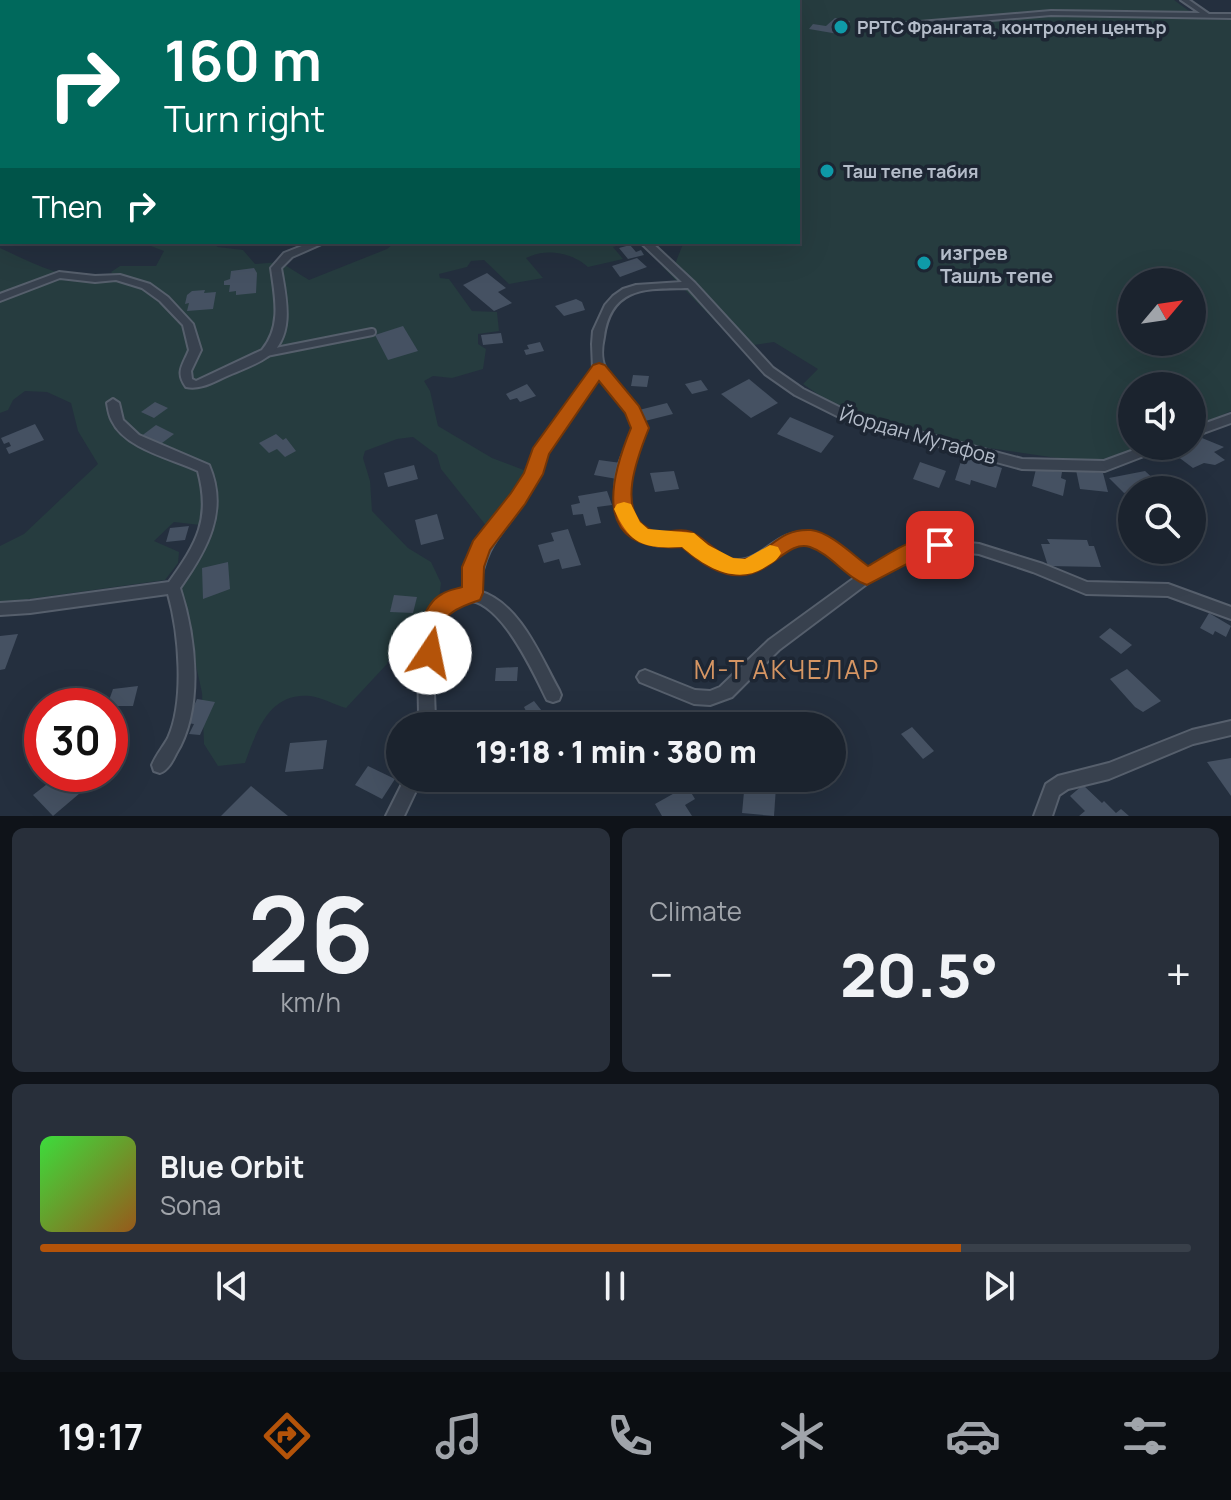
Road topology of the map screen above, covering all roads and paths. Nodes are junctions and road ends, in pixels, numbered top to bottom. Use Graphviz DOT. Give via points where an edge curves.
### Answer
graph roads {
  1 [pos="1184,0"];
  2 [pos="1208,16"];
  3 [pos="1231,16"];
  4 [pos="884,27"];
  5 [pos="316,244"];
  6 [pos="647,244"];
  7 [pos="691,285"];
  8 [pos="0,298"];
  9 [pos="372,332"];
  10 [pos="266,353"];
  11 [pos="599,369"];
  12 [pos="113,403"];
  13 [pos="1231,418"];
  14 [pos="1206,428"];
  15 [pos="1121,460"];
  16 [pos="867,576"];
  17 [pos="173,587"];
  18 [pos="472,593"];
  19 [pos="0,609"];
  20 [pos="1231,613"];
  21 [pos="645,677"];
  22 [pos="553,695"];
  23 [pos="428,712"];
  24 [pos="1231,728"];
  25 [pos="160,765"];
  26 [pos="407,792"];
  27 [pos="395,816"];
  28 [pos="1043,816"];
  1 -- 2 [label="street"];
  2 -- 3 [label="street"];
  2 -- 4 [label="street" via="1051,13"];
  5 -- 10 [label="street" via="288,255 276,268 280,329"];
  6 -- 7 [label="street, Йордан Мутафов"];
  7 -- 11 [label="street" via="639,287 616,298 597,335"];
  7 -- 15 [label="street, Йордан Мутафов" via="769,371 851,418 1022,464 1105,466"];
  8 -- 10 [label="street" via="59,275 116,277 146,286 188,324 195,344 185,376 193,385"];
  9 -- 10 [label="lane"];
  11 -- 16 [label="street" via="640,428 622,491 624,510 641,535 686,539 730,566 748,568 793,539 813,538"];
  11 -- 18 [label="street" via="539,453 534,474 518,499 481,547 473,567"];
  12 -- 17 [label="street" via="118,422 143,442 204,468 212,493 209,526 196,556"];
  13 -- 14 [label="street"];
  16 -- 20 [label="street" via="920,547 940,545 979,549 1086,588 1168,590"];
  16 -- 21 [label="street" via="774,645 726,692 694,697"];
  17 -- 19 [label="street"];
  17 -- 25 [label="street" via="184,619 187,685 178,735"];
  18 -- 22 [label="street" via="495,604 510,620"];
  18 -- 23 [label="street" via="447,601 431,624"];
  24 -- 28 [label="street" via="1064,782 1052,790"];
  26 -- 27 [label="street"];
}
